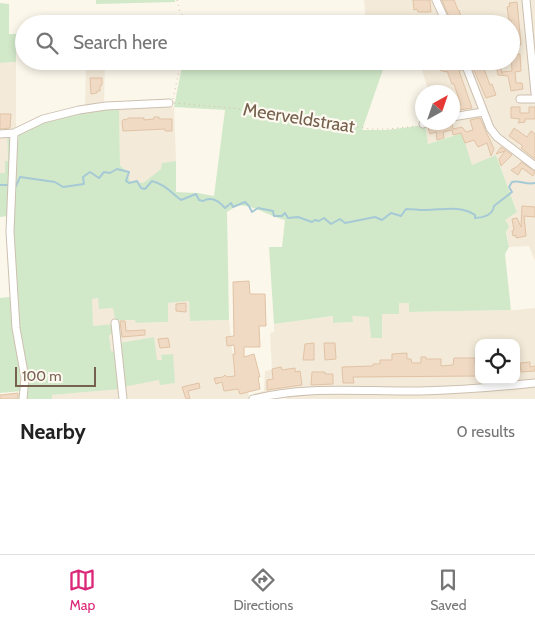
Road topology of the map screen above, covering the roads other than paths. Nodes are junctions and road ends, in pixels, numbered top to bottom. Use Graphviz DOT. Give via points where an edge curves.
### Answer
graph roads {
  1 [pos="436,0"];
  2 [pos="526,0"];
  3 [pos="443,15"];
  4 [pos="467,70"];
  5 [pos="535,92"];
  6 [pos="535,98"];
  7 [pos="520,99"];
  8 [pos="171,100"];
  9 [pos="483,112"];
  10 [pos="460,116"];
  11 [pos="14,133"];
  12 [pos="0,134"];
  13 [pos="535,166"];
  14 [pos="115,322"];
  15 [pos="535,383"];
  16 [pos="24,399"];
  17 [pos="123,399"];
  18 [pos="253,399"];
  1 -- 3 [label="street"];
  2 -- 5 [label="street"];
  4 -- 9 [label="street"];
  6 -- 7 [label="street"];
  8 -- 11 [label="street" via="79,110 43,119"];
  9 -- 10 [label="street"];
  9 -- 13 [label="street" via="496,136"];
  11 -- 12 [label="street"];
  11 -- 16 [label="street" via="10,232 16,328 25,381"];
  14 -- 17 [label="street"];
  15 -- 18 [label="street" via="420,391 281,392"];
}
